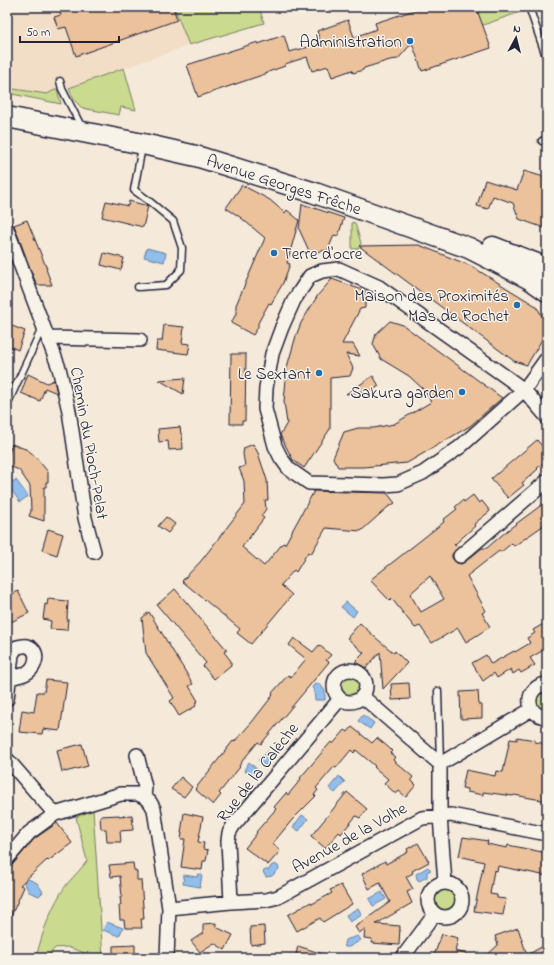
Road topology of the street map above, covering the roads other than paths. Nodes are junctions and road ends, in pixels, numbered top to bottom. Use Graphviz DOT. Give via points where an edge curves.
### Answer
graph roads {
  1 [pos="529,7"];
  2 [pos="547,59"];
  3 [pos="60,81"];
  4 [pos="7,109"];
  5 [pos="7,117"];
  6 [pos="79,122"];
  7 [pos="143,144"];
  8 [pos="7,228"];
  9 [pos="547,267"];
  10 [pos="138,287"];
  11 [pos="547,291"];
  12 [pos="44,325"];
  13 [pos="49,338"];
  14 [pos="140,340"];
  15 [pos="547,358"];
  16 [pos="524,390"];
  17 [pos="7,405"];
  18 [pos="547,417"];
  19 [pos="547,482"];
  20 [pos="94,552"];
  21 [pos="460,556"];
  22 [pos="10,678"];
  23 [pos="547,684"];
  24 [pos="438,691"];
  25 [pos="363,697"];
  26 [pos="340,698"];
  27 [pos="7,699"];
  28 [pos="532,709"];
  29 [pos="547,717"];
  30 [pos="137,755"];
  31 [pos="7,760"];
  32 [pos="440,764"];
  33 [pos="144,797"];
  34 [pos="55,814"];
  35 [pos="440,816"];
  36 [pos="547,834"];
  37 [pos="7,859"];
  38 [pos="445,883"];
  39 [pos="231,902"];
  40 [pos="169,908"];
  41 [pos="435,914"];
  42 [pos="167,958"];
  43 [pos="402,958"];
  1 -- 2 [label="lane"];
  3 -- 6 [label="lane"];
  4 -- 6 [label="main road, Avenue Georges Frêche"];
  5 -- 7 [label="main road, Avenue Georges Frêche"];
  6 -- 9 [label="main road, Avenue Georges Frêche" via="172,141 229,156 396,211"];
  7 -- 10 [label="lane" via="134,190 173,221 182,248 182,270 166,285"];
  7 -- 11 [label="main road, Avenue Georges Frêche" via="223,164 449,239 502,264"];
  8 -- 12 [label="street, Chemin du Pioch-Pelat"];
  12 -- 13 [label="street, Chemin du Pioch-Pelat"];
  12 -- 17 [label="lane"];
  13 -- 14 [label="street"];
  13 -- 20 [label="street, Chemin du Pioch-Pelat" via="60,368 67,399 85,518"];
  15 -- 16 [label="street"];
  16 -- 16 [label="street" via="435,466 398,484 310,483 289,469 275,446 266,409 266,388 274,350 294,300 310,276 322,271 339,269 379,287"];
  16 -- 18 [label="street"];
  19 -- 21 [label="street"];
  22 -- 27 [label="street"];
  23 -- 28 [label="street" via="540,685 532,692"];
  24 -- 32 [label="lane"];
  25 -- 26 [label="street" via="354,702"];
  25 -- 26 [label="street" via="367,687 366,681 360,672 349,669 339,674 334,684 336,694"];
  25 -- 32 [label="street"];
  26 -- 39 [label="street, Rue de la Calèche" via="229,833"];
  28 -- 29 [label="street" via="540,716"];
  28 -- 32 [label="street"];
  30 -- 33 [label="street" via="145,787"];
  31 -- 34 [label="street"];
  32 -- 35 [label="street"];
  33 -- 34 [label="street" via="138,794 121,794"];
  33 -- 40 [label="street" via="154,809"];
  34 -- 37 [label="street" via="29,833"];
  35 -- 36 [label="street, Avenue de la Volhe" via="451,815"];
  35 -- 38 [label="street"];
  35 -- 39 [label="street, Avenue de la Volhe" via="422,818 278,897"];
  38 -- 41 [label="street" via="435,886 429,895 429,905"];
  38 -- 41 [label="street" via="460,891 462,903 457,913 452,916"];
  39 -- 40 [label="street, Avenue de la Volhe"];
  40 -- 42 [label="street"];
  41 -- 43 [label="street"];
}
